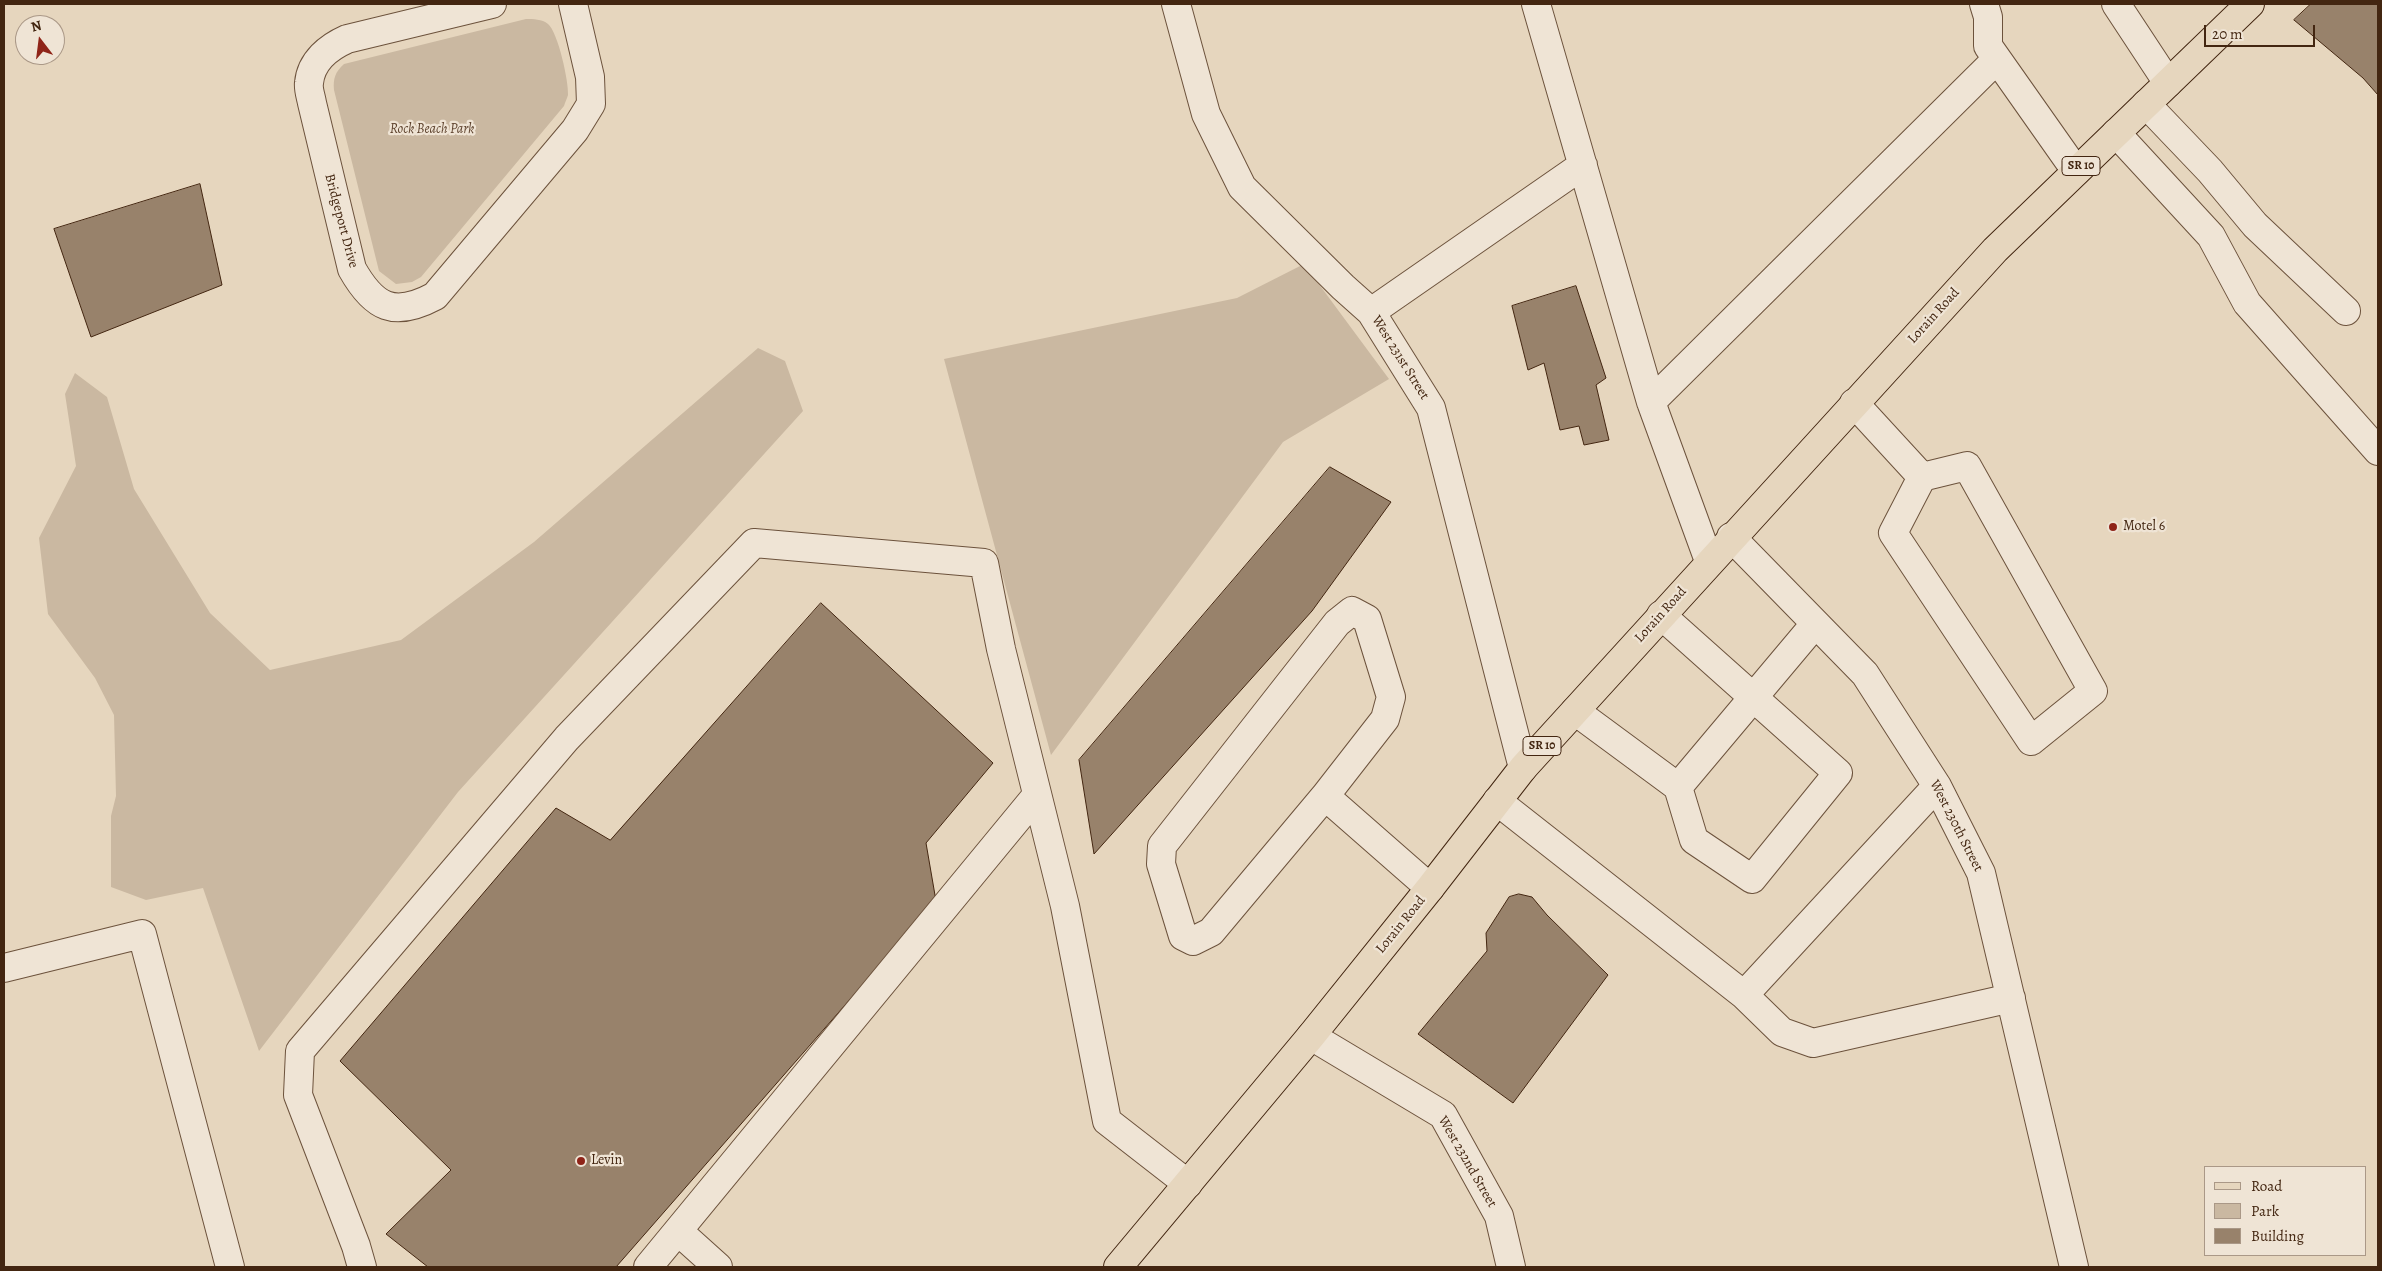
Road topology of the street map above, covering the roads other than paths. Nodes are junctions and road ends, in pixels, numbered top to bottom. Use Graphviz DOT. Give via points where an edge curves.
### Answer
graph roads {
  1 [pos="492,4"];
  2 [pos="573,4"];
  3 [pos="1176,4"];
  4 [pos="1536,4"];
  5 [pos="1984,4"];
  6 [pos="2116,4"];
  7 [pos="2250,4"];
  8 [pos="1997,59"];
  9 [pos="2168,83"];
  10 [pos="2146,104"];
  11 [pos="2116,133"];
  12 [pos="1582,165"];
  13 [pos="2076,171"];
  14 [pos="2346,311"];
  15 [pos="1370,312"];
  16 [pos="1651,402"];
  17 [pos="1854,403"];
  18 [pos="2378,451"];
  19 [pos="1922,477"];
  20 [pos="1731,538"];
  21 [pos="1709,561"];
  22 [pos="1661,615"];
  23 [pos="1815,624"];
  24 [pos="1753,698"];
  25 [pos="1575,711"];
  26 [pos="1523,768"];
  27 [pos="1936,786"];
  28 [pos="1678,787"];
  29 [pos="1037,795"];
  30 [pos="1325,796"];
  31 [pos="1497,801"];
  32 [pos="1430,888"];
  33 [pos="4,968"];
  34 [pos="1744,995"];
  35 [pos="2011,998"];
  36 [pos="1310,1036"];
  37 [pos="1188,1184"];
  38 [pos="678,1231"];
  39 [pos="230,1267"];
  40 [pos="362,1267"];
  41 [pos="648,1267"];
  42 [pos="718,1267"];
  43 [pos="1118,1267"];
  44 [pos="1511,1267"];
  45 [pos="2074,1267"];
  1 -- 2 [label="street, Bridgeport Drive" via="347,39 330,47 315,64 309,83 312,103 352,269 365,292 384,305 399,308 416,306 435,296 575,130 591,104 590,77"];
  3 -- 15 [label="street, West 231st Street" via="1206,114 1242,187"];
  4 -- 12 [label="street"];
  5 -- 8 [label="street" via="1988,17 1988,46"];
  6 -- 9 [label="street"];
  7 -- 9 [label="main road, Lorain Road / SR 10"];
  8 -- 13 [label="street"];
  8 -- 16 [label="street"];
  9 -- 10 [label="main road, Lorain Road / SR 10"];
  10 -- 11 [label="main road, Lorain Road / SR 10"];
  10 -- 14 [label="street" via="2210,171 2255,225"];
  11 -- 13 [label="main road, Lorain Road / SR 10"];
  11 -- 18 [label="street" via="2211,236 2247,303"];
  12 -- 15 [label="street"];
  12 -- 16 [label="street"];
  13 -- 17 [label="main road, Lorain Road / SR 10" via="1994,250"];
  15 -- 26 [label="street, West 231st Street" via="1431,408"];
  16 -- 21 [label="street"];
  17 -- 19 [label="street"];
  17 -- 20 [label="main road, Lorain Road / SR 10"];
  19 -- 19 [label="street" via="1893,533 2031,740 2093,691 1967,466"];
  20 -- 21 [label="main road, Lorain Road / SR 10"];
  20 -- 23 [label="street, West 230th Street"];
  21 -- 22 [label="main road, Lorain Road / SR 10"];
  22 -- 24 [label="street"];
  22 -- 25 [label="main road, Lorain Road / SR 10"];
  23 -- 24 [label="street"];
  23 -- 27 [label="street, West 230th Street" via="1865,674"];
  24 -- 28 [label="street"];
  24 -- 28 [label="street" via="1838,773 1752,879 1694,840"];
  25 -- 26 [label="main road, Lorain Road / SR 10"];
  25 -- 28 [label="street"];
  26 -- 31 [label="main road, Lorain Road / SR 10"];
  27 -- 34 [label="street"];
  27 -- 35 [label="street, West 230th Street" via="1981,874"];
  29 -- 37 [label="street" via="1065,906 1107,1121"];
  29 -- 38 [label="street"];
  29 -- 40 [label="street" via="1001,649 984,563 754,542 567,738 300,1051 298,1095"];
  30 -- 30 [label="street" via="1386,719 1391,698 1367,619 1352,612 1337,623 1162,846 1160,864 1183,936 1193,941 1210,932"];
  30 -- 32 [label="street"];
  31 -- 32 [label="main road, Lorain Road / SR 10"];
  31 -- 34 [label="street"];
  32 -- 36 [label="main road, Lorain Road / SR 10"];
  33 -- 39 [label="street" via="142,934"];
  34 -- 35 [label="street" via="1782,1032 1813,1043"];
  35 -- 45 [label="street, West 230th Street"];
  36 -- 37 [label="main road, Lorain Road / SR 10"];
  36 -- 44 [label="street, West 232nd Street" via="1443,1115 1499,1216"];
  37 -- 43 [label="main road, Lorain Road / SR 10"];
  38 -- 41 [label="street"];
  38 -- 42 [label="street"];
}
